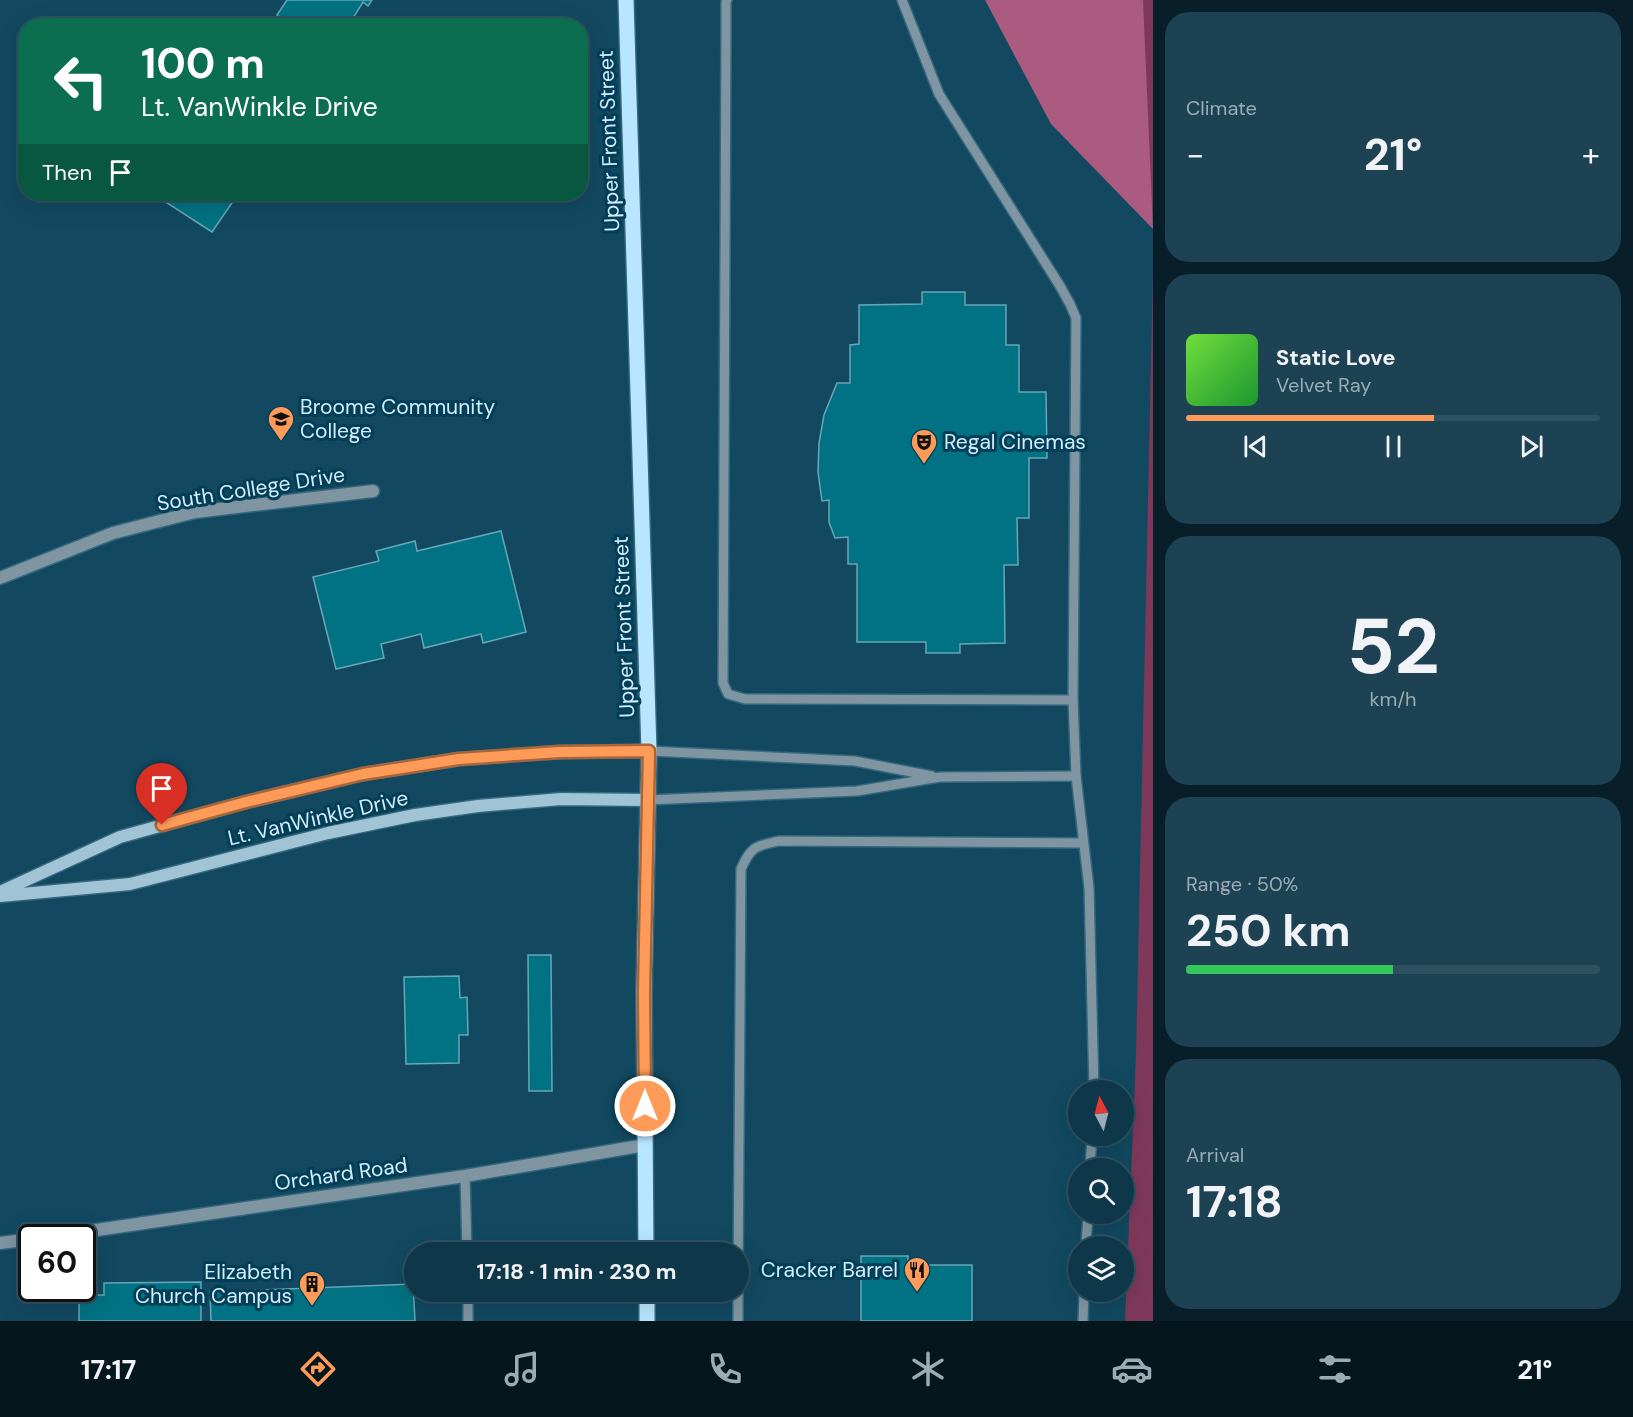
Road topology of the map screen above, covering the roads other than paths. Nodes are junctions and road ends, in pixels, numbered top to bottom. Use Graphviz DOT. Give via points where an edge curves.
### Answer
graph roads {
  1 [pos="626,0"];
  2 [pos="727,0"];
  3 [pos="902,0"];
  4 [pos="373,490"];
  5 [pos="0,578"];
  6 [pos="1073,700"];
  7 [pos="649,751"];
  8 [pos="1076,776"];
  9 [pos="940,777"];
  10 [pos="647,800"];
  11 [pos="1083,843"];
  12 [pos="0,894"];
  13 [pos="1094,1080"];
  14 [pos="645,1145"];
  15 [pos="465,1176"];
  16 [pos="96,1230"];
  17 [pos="18,1241"];
  18 [pos="467,1242"];
  19 [pos="646,1242"];
  20 [pos="738,1242"];
  21 [pos="0,1243"];
  22 [pos="468,1302"];
  23 [pos="646,1302"];
  24 [pos="738,1302"];
  25 [pos="1084,1302"];
  26 [pos="468,1321"];
  27 [pos="647,1321"];
  28 [pos="738,1321"];
  29 [pos="1083,1321"];
  1 -- 7 [label="main road, Upper Front Street"];
  2 -- 6 [label="lane" via="723,683 728,694 746,699"];
  3 -- 6 [label="lane" via="939,94 1060,286 1076,318"];
  4 -- 5 [label="street, South College Drive" via="195,512 113,533"];
  6 -- 8 [label="lane"];
  7 -- 9 [label="lane" via="855,761"];
  7 -- 10 [label="main road, Upper Front Street"];
  7 -- 12 [label="street, Lt. VanWinkle Drive" via="459,759 363,774 120,837"];
  8 -- 9 [label="lane"];
  8 -- 11 [label="lane"];
  9 -- 10 [label="lane" via="857,791"];
  10 -- 12 [label="street, Lt. VanWinkle Drive" via="561,799 414,815 130,884"];
  10 -- 14 [label="main road, Upper Front Street"];
  11 -- 13 [label="lane" via="1089,888"];
  11 -- 20 [label="lane" via="779,841 760,845 748,853 741,868"];
  14 -- 15 [label="street, Orchard Road"];
  14 -- 19 [label="main road, Upper Front Street"];
  15 -- 16 [label="street, Orchard Road"];
  15 -- 18 [label="lane"];
  17 -- 21 [label="street"];
  22 -- 26 [label="lane"];
  23 -- 27 [label="main road"];
  24 -- 28 [label="lane"];
  25 -- 29 [label="lane"];
}
